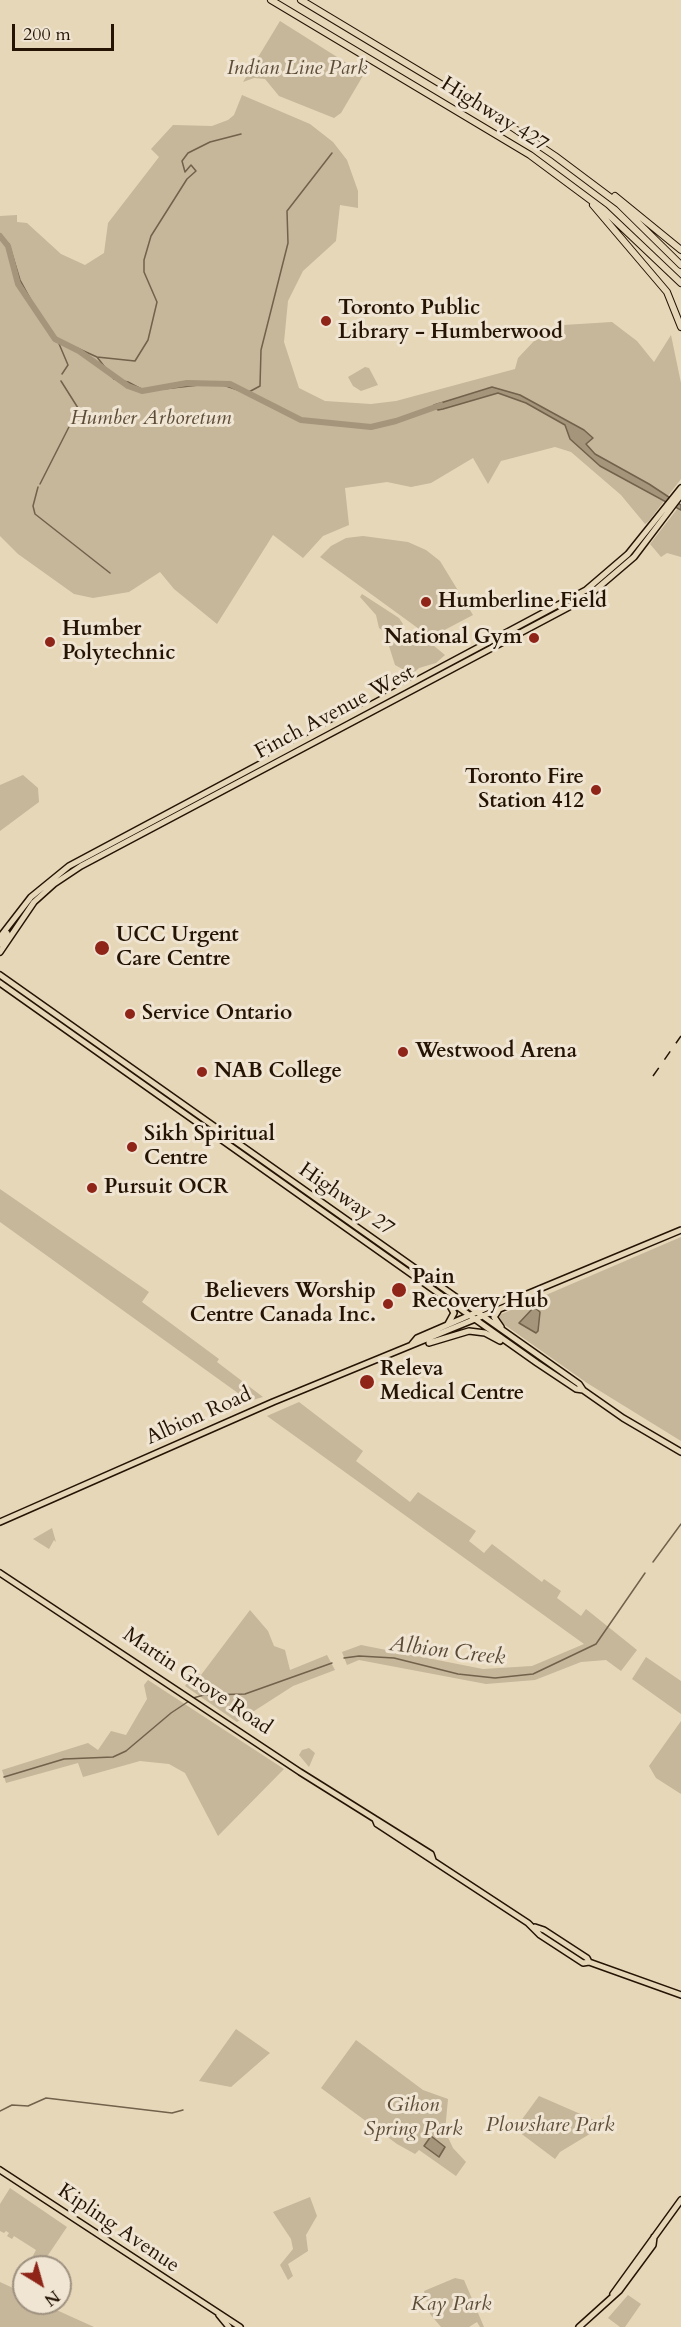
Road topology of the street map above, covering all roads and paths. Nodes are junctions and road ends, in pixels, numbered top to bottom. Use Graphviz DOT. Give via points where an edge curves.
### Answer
graph roads {
  1 [pos="271,0"];
  2 [pos="301,0"];
  3 [pos="584,177"];
  4 [pos="585,195"];
  5 [pos="681,250"];
  6 [pos="681,265"];
  7 [pos="681,283"];
  8 [pos="681,327"];
  9 [pos="681,491"];
  10 [pos="33,900"];
  11 [pos="16,915"];
  12 [pos="0,937"];
  13 [pos="0,944"];
  14 [pos="0,952"];
  15 [pos="0,975"];
  16 [pos="0,983"];
  17 [pos="681,1230"];
  18 [pos="520,1297"];
  19 [pos="445,1298"];
  20 [pos="463,1303"];
  21 [pos="496,1304"];
  22 [pos="502,1308"];
  23 [pos="473,1314"];
  24 [pos="479,1318"];
  25 [pos="447,1325"];
  26 [pos="503,1331"];
  27 [pos="412,1344"];
  28 [pos="404,1348"];
  29 [pos="520,1351"];
  30 [pos="583,1390"];
  31 [pos="681,1452"];
  32 [pos="0,1522"];
  33 [pos="0,1573"];
  34 [pos="681,1995"];
  35 [pos="0,2170"];
  36 [pos="681,2200"];
  37 [pos="219,2316"];
  38 [pos="229,2327"];
  39 [pos="240,2327"];
  40 [pos="579,2327"];
  1 -- 4 [label="highway, Highway 427" via="488,129"];
  2 -- 3 [label="highway, Highway 427" via="509,125"];
  3 -- 5 [label="highway" via="621,201"];
  3 -- 6 [label="highway, Highway 427" via="619,204"];
  4 -- 7 [label="highway, Highway 427"];
  4 -- 8 [label="highway" via="667,292"];
  9 -- 10 [label="main road, Finch Avenue West" via="616,566 578,595 81,866"];
  10 -- 11 [label="main road, Finch Avenue West"];
  10 -- 14 [label="main road, Finch Avenue West"];
  11 -- 12 [label="main road, Finch Avenue West"];
  11 -- 13 [label="main road, Finch Avenue West"];
  15 -- 20 [label="main road, Highway 27"];
  16 -- 19 [label="main road, Highway 27"];
  17 -- 18 [label="main road, Albion Road"];
  18 -- 21 [label="main road, Albion Road"];
  18 -- 22 [label="main road, Albion Road"];
  19 -- 23 [label="main road, Highway 27"];
  19 -- 25 [label="main road" via="454,1313"];
  20 -- 21 [label="main road"];
  20 -- 23 [label="main road, Highway 27"];
  21 -- 23 [label="main road, Albion Road"];
  22 -- 24 [label="main road, Albion Road"];
  22 -- 26 [label="main road" via="494,1317"];
  23 -- 24 [label="main road, Highway 27"];
  23 -- 25 [label="main road, Albion Road"];
  24 -- 26 [label="main road, Highway 27"];
  24 -- 27 [label="main road, Albion Road"];
  24 -- 29 [label="main road, Highway 27"];
  25 -- 27 [label="main road, Albion Road"];
  26 -- 30 [label="main road, Highway 27"];
  27 -- 28 [label="main road, Albion Road"];
  28 -- 29 [label="main road" via="474,1331"];
  28 -- 32 [label="main road, Albion Road"];
  29 -- 30 [label="main road, Highway 27"];
  30 -- 31 [label="main road, Highway 27"];
  33 -- 34 [label="main road, Martin Grove Road" via="428,1852 433,1860 534,1927 563,1951 583,1963"];
  35 -- 37 [label="main road, Kipling Avenue"];
  36 -- 40 [label="main road" via="613,2294"];
  37 -- 38 [label="main road, Kipling Avenue"];
  37 -- 39 [label="main road, Kipling Avenue"];
}
